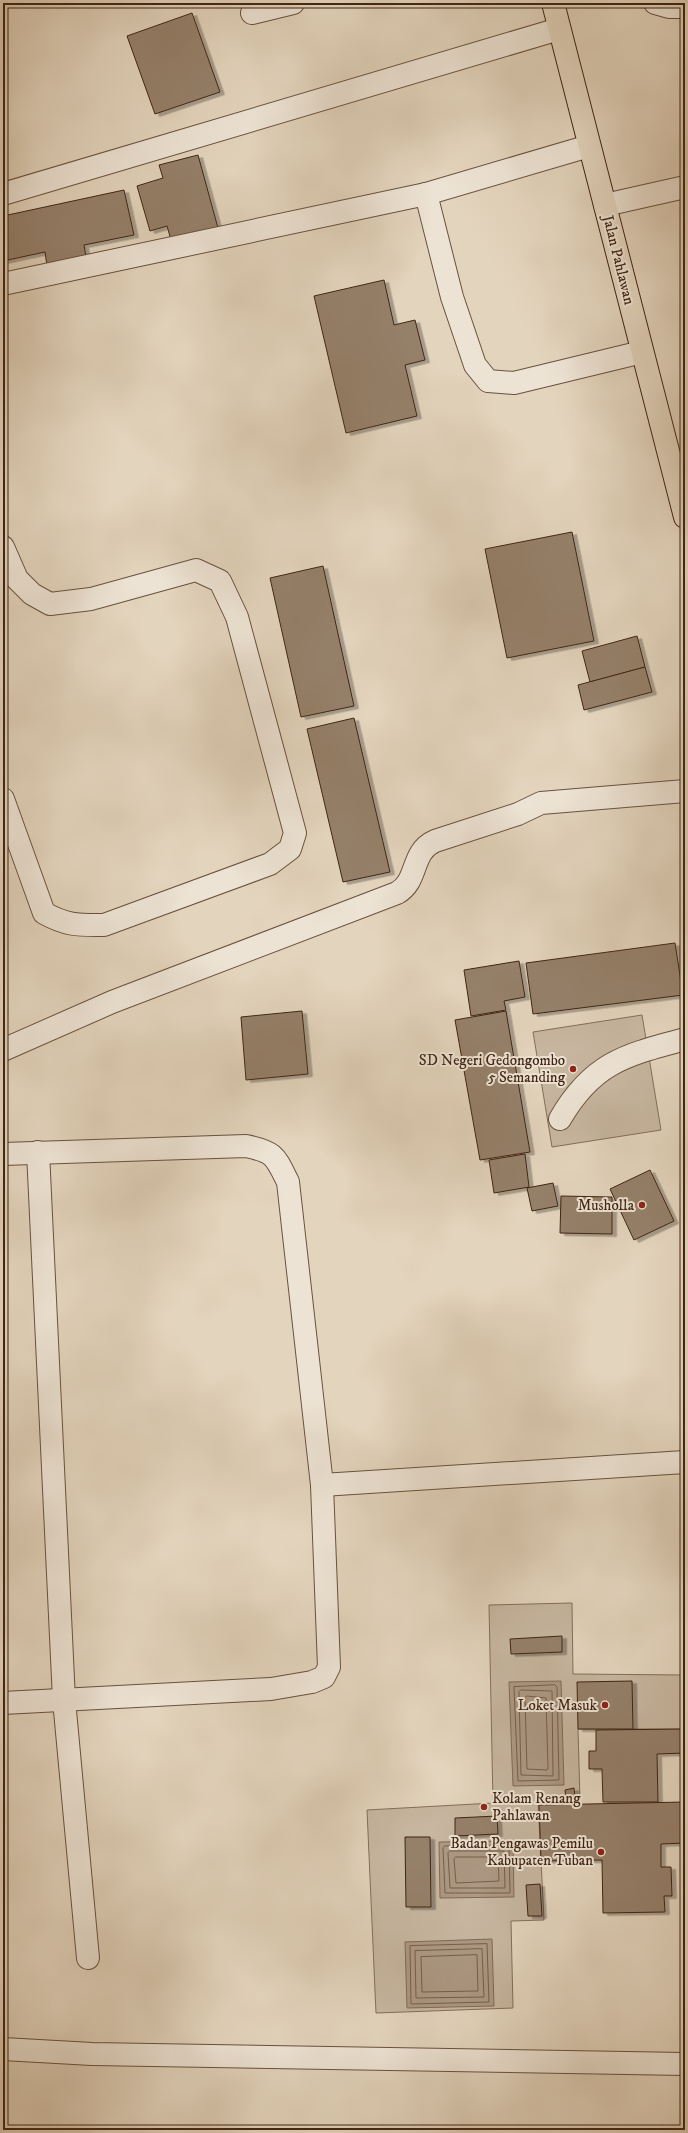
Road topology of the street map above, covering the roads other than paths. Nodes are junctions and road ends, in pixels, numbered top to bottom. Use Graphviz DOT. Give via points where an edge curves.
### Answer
graph roads {
  1 [pos="293,3"];
  2 [pos="553,3"];
  3 [pos="655,3"];
  4 [pos="685,8"];
  5 [pos="252,13"];
  6 [pos="559,29"];
  7 [pos="589,146"];
  8 [pos="685,187"];
  9 [pos="3,194"];
  10 [pos="426,194"];
  11 [pos="605,206"];
  12 [pos="3,284"];
  13 [pos="642,352"];
  14 [pos="685,517"];
  15 [pos="3,547"];
  16 [pos="685,791"];
  17 [pos="3,799"];
  18 [pos="685,1039"];
  19 [pos="3,1050"];
  20 [pos="560,1119"];
  21 [pos="38,1152"];
  22 [pos="3,1154"];
  23 [pos="685,1462"];
  24 [pos="322,1485"];
  25 [pos="64,1700"];
  26 [pos="3,1703"];
  27 [pos="88,1958"];
  28 [pos="3,2049"];
  29 [pos="685,2064"];
  1 -- 5 [label="street"];
  2 -- 6 [label="highway, Jalan Pahlawan"];
  3 -- 4 [label="street" via="669,8"];
  6 -- 7 [label="highway, Jalan Pahlawan"];
  6 -- 9 [label="street"];
  7 -- 10 [label="street"];
  7 -- 11 [label="highway, Jalan Pahlawan"];
  8 -- 11 [label="street"];
  10 -- 12 [label="street"];
  10 -- 13 [label="street" via="452,297 475,365 488,381 514,383"];
  11 -- 13 [label="highway, Jalan Pahlawan"];
  13 -- 14 [label="highway, Jalan Pahlawan"];
  15 -- 17 [label="street" via="17,579 32,594 50,604 91,599 196,570 220,581 237,617 295,833 290,849 270,864 104,925 78,925 61,922 44,913"];
  16 -- 19 [label="street" via="541,803 518,814 435,841 421,852 408,884 397,893 112,1002"];
  18 -- 20 [label="street" via="634,1053 603,1068 578,1091"];
  21 -- 22 [label="street"];
  21 -- 24 [label="street" via="246,1146 265,1150 276,1158 288,1182"];
  21 -- 25 [label="street"];
  23 -- 24 [label="street"];
  24 -- 25 [label="street" via="329,1667 324,1677 312,1682 271,1689"];
  25 -- 26 [label="street"];
  25 -- 27 [label="street"];
  28 -- 29 [label="street" via="92,2054"];
}
